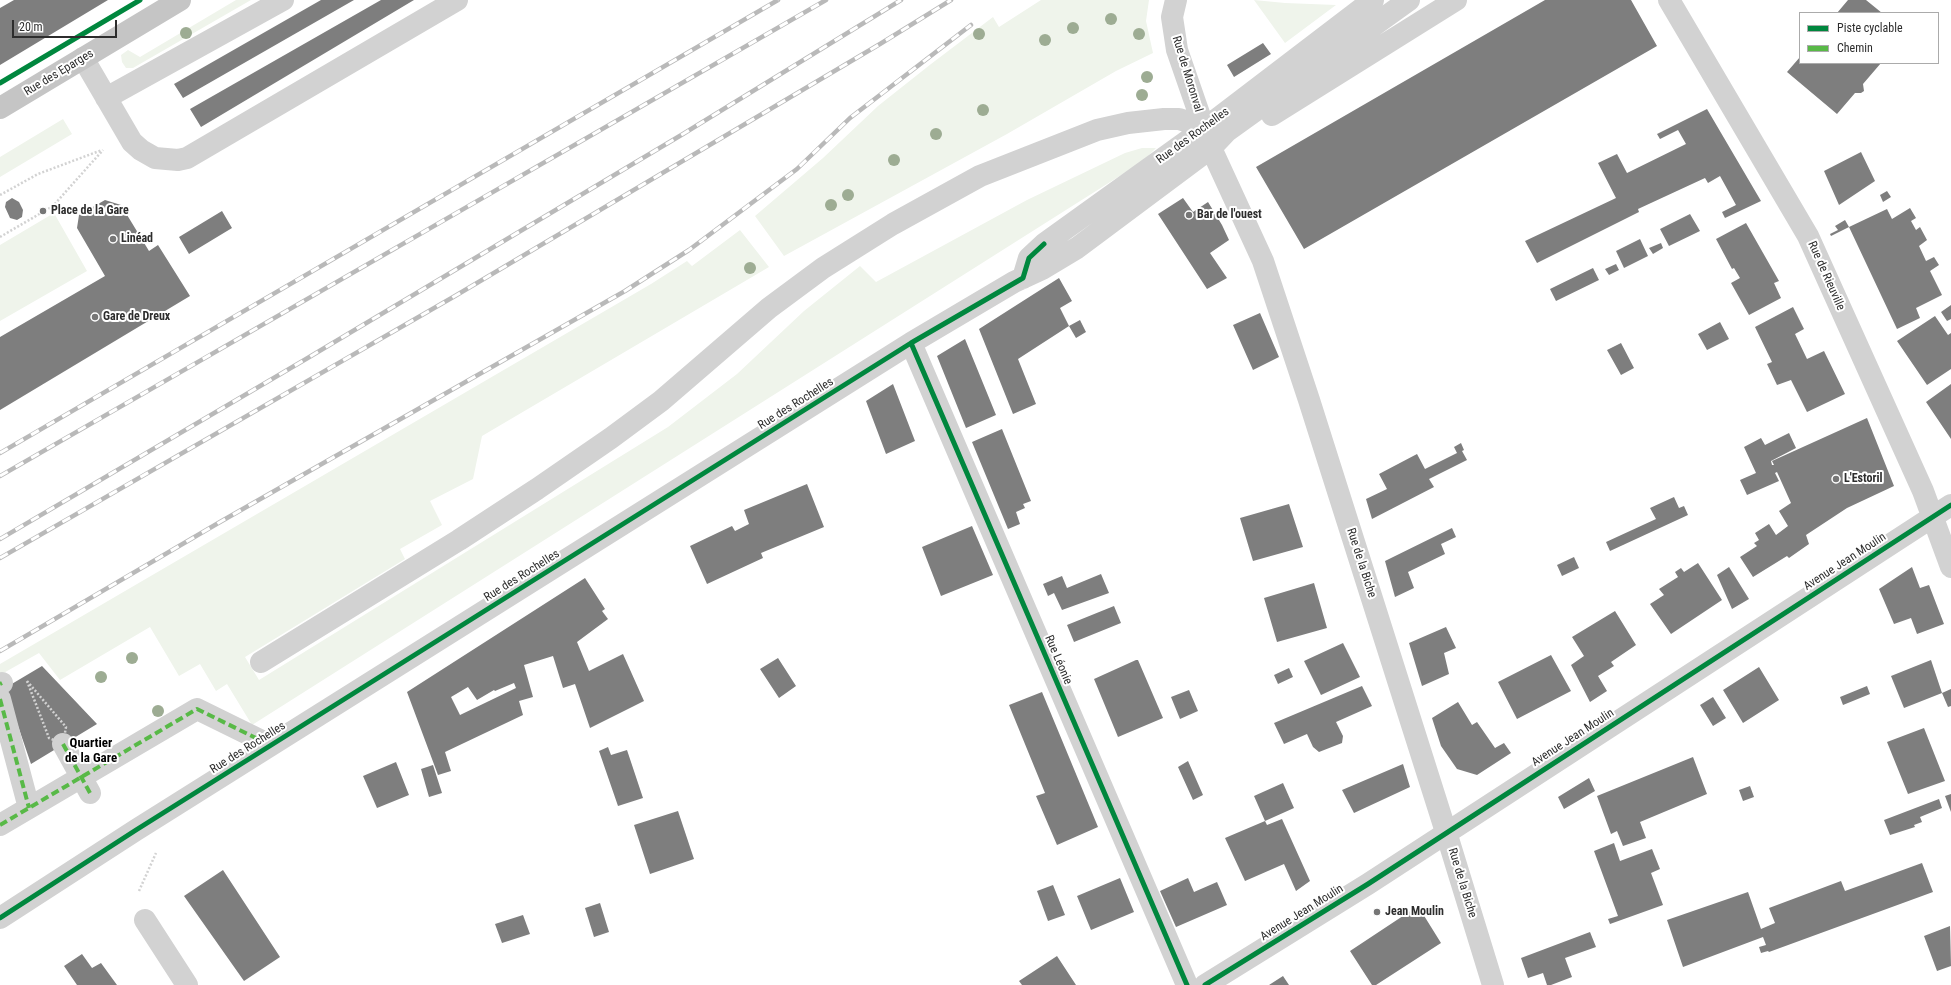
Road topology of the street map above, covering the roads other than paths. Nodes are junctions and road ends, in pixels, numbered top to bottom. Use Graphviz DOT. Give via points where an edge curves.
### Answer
graph roads {
  1 [pos="180,0"];
  2 [pos="283,0"];
  3 [pos="457,0"];
  4 [pos="1176,0"];
  5 [pos="1373,0"];
  6 [pos="1409,0"];
  7 [pos="1456,0"];
  8 [pos="1669,0"];
  9 [pos="83,58"];
  10 [pos="106,98"];
  11 [pos="0,108"];
  12 [pos="1208,138"];
  13 [pos="911,343"];
  14 [pos="1951,505"];
  15 [pos="1932,518"];
  16 [pos="1951,567"];
  17 [pos="261,662"];
  18 [pos="1,689"];
  19 [pos="59,737"];
  20 [pos="260,740"];
  21 [pos="90,793"];
  22 [pos="29,808"];
  23 [pos="0,825"];
  24 [pos="1446,832"];
  25 [pos="0,918"];
  26 [pos="145,920"];
  27 [pos="187,985"];
  28 [pos="1187,985"];
  29 [pos="1205,985"];
  30 [pos="1492,985"];
  1 -- 9 [label="main road, Rue des Eparges"];
  2 -- 10 [label="street"];
  3 -- 10 [label="street" via="186,158 155,158 141,150 132,142"];
  4 -- 12 [label="street, Rue de Moronval" via="1172,16 1177,50"];
  5 -- 12 [label="street, Rue des Rochelles"];
  6 -- 12 [label="street, Rue des Rochelles" via="1227,131"];
  7 -- 12 [label="street, Rue des Rochelles" via="1232,141"];
  8 -- 15 [label="street, Rue de Rieuville" via="1808,236 1923,492"];
  9 -- 10 [label="street"];
  9 -- 11 [label="main road, Rue des Eparges"];
  12 -- 13 [label="street, Rue des Rochelles" via="1044,244 1029,258 1018,280"];
  12 -- 17 [label="street" via="1192,123 1179,119 1128,123 1097,130 980,176 893,224 823,268 769,308 661,401 568,468 459,540"];
  12 -- 24 [label="street, Rue de la Biche" via="1263,261 1310,400"];
  13 -- 25 [label="street, Rue des Rochelles"];
  13 -- 28 [label="street, Rue Léonie"];
  14 -- 15 [label="street, Avenue Jean Moulin"];
  15 -- 16 [label="street, Rue de Rieuville"];
  15 -- 24 [label="street, Avenue Jean Moulin"];
  18 -- 22 [label="street"];
  19 -- 21 [label="street"];
  20 -- 22 [label="street" via="196,709"];
  22 -- 23 [label="street"];
  24 -- 29 [label="street, Avenue Jean Moulin" via="1368,884"];
  24 -- 30 [label="street, Rue de la Biche"];
  26 -- 27 [label="street"];
}
